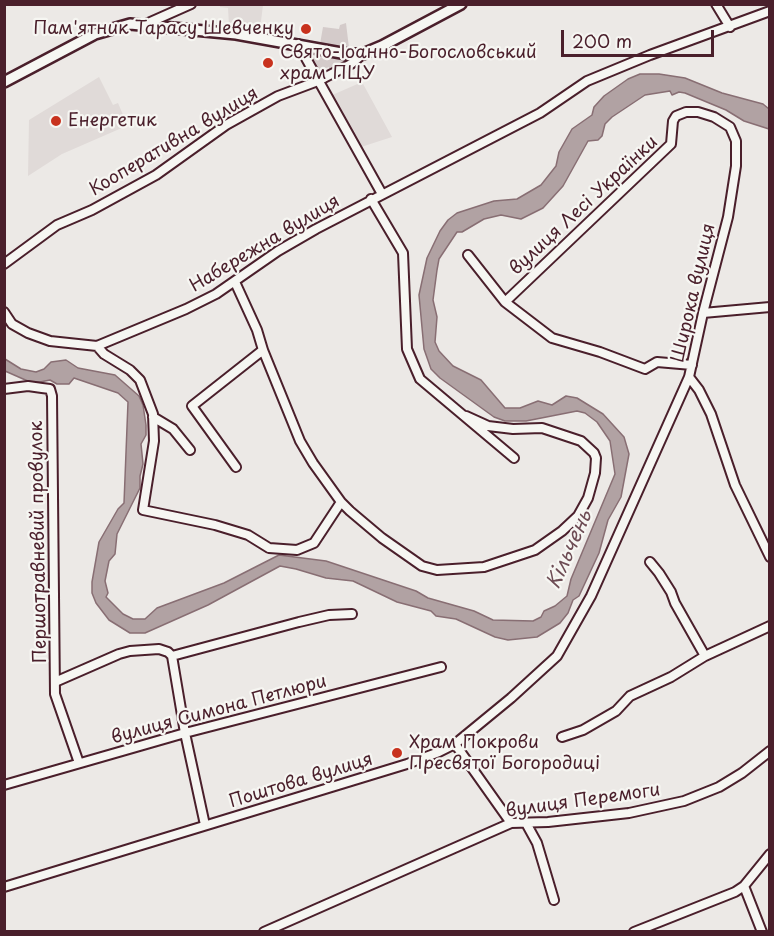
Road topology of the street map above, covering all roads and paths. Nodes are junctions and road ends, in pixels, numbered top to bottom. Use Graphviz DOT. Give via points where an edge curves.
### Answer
graph roads {
  1 [pos="191,4"];
  2 [pos="460,4"];
  3 [pos="716,4"];
  4 [pos="770,11"];
  5 [pos="146,24"];
  6 [pos="730,27"];
  7 [pos="298,44"];
  8 [pos="363,54"];
  9 [pos="318,81"];
  10 [pos="4,82"];
  11 [pos="730,127"];
  12 [pos="382,194"];
  13 [pos="371,199"];
  14 [pos="468,255"];
  15 [pos="4,264"];
  16 [pos="235,282"];
  17 [pos="505,302"];
  18 [pos="770,307"];
  19 [pos="4,312"];
  20 [pos="703,313"];
  21 [pos="97,346"];
  22 [pos="263,350"];
  23 [pos="692,365"];
  24 [pos="689,377"];
  25 [pos="4,389"];
  26 [pos="466,416"];
  27 [pos="153,417"];
  28 [pos="190,450"];
  29 [pos="514,458"];
  30 [pos="236,467"];
  31 [pos="341,502"];
  32 [pos="770,557"];
  33 [pos="650,562"];
  34 [pos="352,614"];
  35 [pos="770,626"];
  36 [pos="172,656"];
  37 [pos="705,656"];
  38 [pos="441,667"];
  39 [pos="55,682"];
  40 [pos="185,733"];
  41 [pos="562,737"];
  42 [pos="455,744"];
  43 [pos="770,751"];
  44 [pos="79,763"];
  45 [pos="4,785"];
  46 [pos="511,823"];
  47 [pos="526,823"];
  48 [pos="205,825"];
  49 [pos="770,854"];
  50 [pos="744,886"];
  51 [pos="4,887"];
  52 [pos="554,900"];
  53 [pos="264,932"];
  54 [pos="634,932"];
  55 [pos="762,932"];
  1 -- 5 [label="street"];
  2 -- 8 [label="main road"];
  3 -- 6 [label="street"];
  4 -- 6 [label="street, Набережна вулиця"];
  5 -- 7 [label="main road"];
  5 -- 10 [label="main road" via="130,24 95,34"];
  6 -- 12 [label="street, Набережна вулиця" via="587,81 540,113"];
  7 -- 8 [label="main road"];
  7 -- 9 [label="street"];
  8 -- 9 [label="street, Кооперативна вулиця"];
  9 -- 12 [label="street"];
  9 -- 15 [label="street, Кооперативна вулиця" via="278,96 226,125 156,175 57,225"];
  11 -- 17 [label="street, вулиця Лесі Українки" via="698,112 676,116 671,144"];
  11 -- 20 [label="street, Широка вулиця" via="736,141 736,165 728,216"];
  12 -- 13 [label="street, Набережна вулиця"];
  13 -- 16 [label="street, Набережна вулиця" via="278,251"];
  13 -- 26 [label="street" via="403,253 410,358 420,379"];
  14 -- 17 [label="street, вулиця Лесі Українки"];
  16 -- 21 [label="street, Набережна вулиця" via="186,309"];
  16 -- 22 [label="street"];
  17 -- 23 [label="street, вулиця Лесі Українки" via="552,338 634,366 645,369 657,362"];
  18 -- 20 [label="street"];
  19 -- 21 [label="street, Набережна вулиця" via="12,324 39,337"];
  20 -- 23 [label="street, Широка вулиця"];
  21 -- 27 [label="street" via="140,380"];
  22 -- 30 [label="street" via="192,406"];
  22 -- 31 [label="street" via="300,441"];
  23 -- 24 [label="street, Широка вулиця"];
  24 -- 32 [label="street, Широка вулиця" via="711,414 735,485"];
  24 -- 42 [label="street, Поштова вулиця" via="591,596 557,656"];
  25 -- 39 [label="street, Першотравневий провулок" via="50,389 52,396"];
  26 -- 29 [label="street"];
  26 -- 31 [label="street" via="488,426 542,428 581,441 596,458 588,498 578,516 535,549 510,560 484,567 437,570 411,560"];
  27 -- 28 [label="street" via="173,429"];
  27 -- 31 [label="street" via="154,441 143,510 215,525 248,535 269,548 297,550 315,543"];
  33 -- 37 [label="street"];
  34 -- 36 [label="street, Першотравневий провулок" via="299,622"];
  35 -- 37 [label="street"];
  36 -- 39 [label="street, Першотравневий провулок" via="159,649 130,651"];
  36 -- 40 [label="street"];
  37 -- 41 [label="street" via="630,696 616,711 583,730"];
  38 -- 40 [label="street, вулиця Симона Петлюри"];
  39 -- 44 [label="street" via="55,694"];
  40 -- 44 [label="street, вулиця Симона Петлюри"];
  40 -- 48 [label="street"];
  42 -- 46 [label="street"];
  42 -- 48 [label="street, Поштова вулиця" via="407,765"];
  43 -- 47 [label="street, вулиця Перемоги" via="719,787 684,801 629,813"];
  44 -- 45 [label="street, вулиця Симона Петлюри"];
  46 -- 47 [label="street, вулиця Перемоги"];
  46 -- 53 [label="street, вулиця Перемоги"];
  47 -- 52 [label="street" via="537,843"];
  48 -- 51 [label="street, Поштова вулиця"];
  49 -- 50 [label="street"];
  50 -- 54 [label="street"];
  50 -- 55 [label="street"];
}
